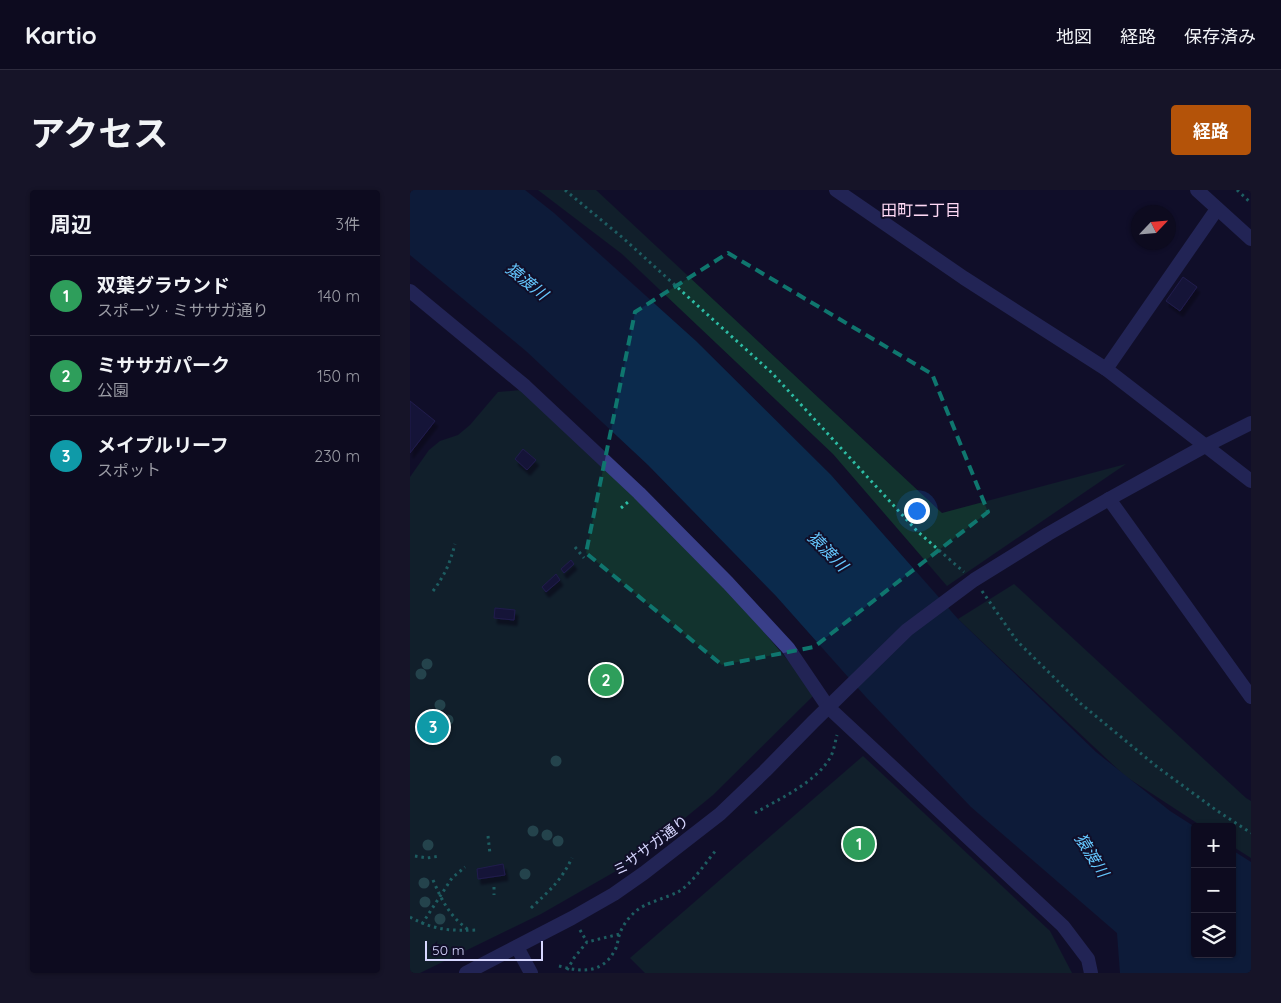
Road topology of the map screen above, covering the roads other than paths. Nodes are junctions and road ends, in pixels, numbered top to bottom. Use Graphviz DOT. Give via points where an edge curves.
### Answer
graph roads {
  1 [pos="836,190"];
  2 [pos="1197,190"];
  3 [pos="1216,208"];
  4 [pos="1251,239"];
  5 [pos="410,290"];
  6 [pos="1106,369"];
  7 [pos="1251,423"];
  8 [pos="1205,446"];
  9 [pos="1251,481"];
  10 [pos="1109,499"];
  11 [pos="1251,698"];
  12 [pos="828,707"];
  13 [pos="517,947"];
  14 [pos="466,973"];
  15 [pos="531,973"];
  16 [pos="1091,973"];
  1 -- 6 [label="street" via="964,278"];
  2 -- 3 [label="street"];
  3 -- 4 [label="street"];
  3 -- 6 [label="street"];
  5 -- 12 [label="street" via="525,386 639,493 788,648"];
  6 -- 8 [label="street"];
  7 -- 8 [label="street, ミササガ通り"];
  8 -- 9 [label="street"];
  8 -- 10 [label="street, ミササガ通り"];
  10 -- 11 [label="street"];
  10 -- 12 [label="street, ミササガ通り" via="974,580 907,630"];
  12 -- 13 [label="street, ミササガ通り" via="720,814 644,873 614,894"];
  12 -- 16 [label="street" via="1063,926 1088,959"];
  13 -- 14 [label="street, ミササガ通り"];
  13 -- 15 [label="street"];
}
